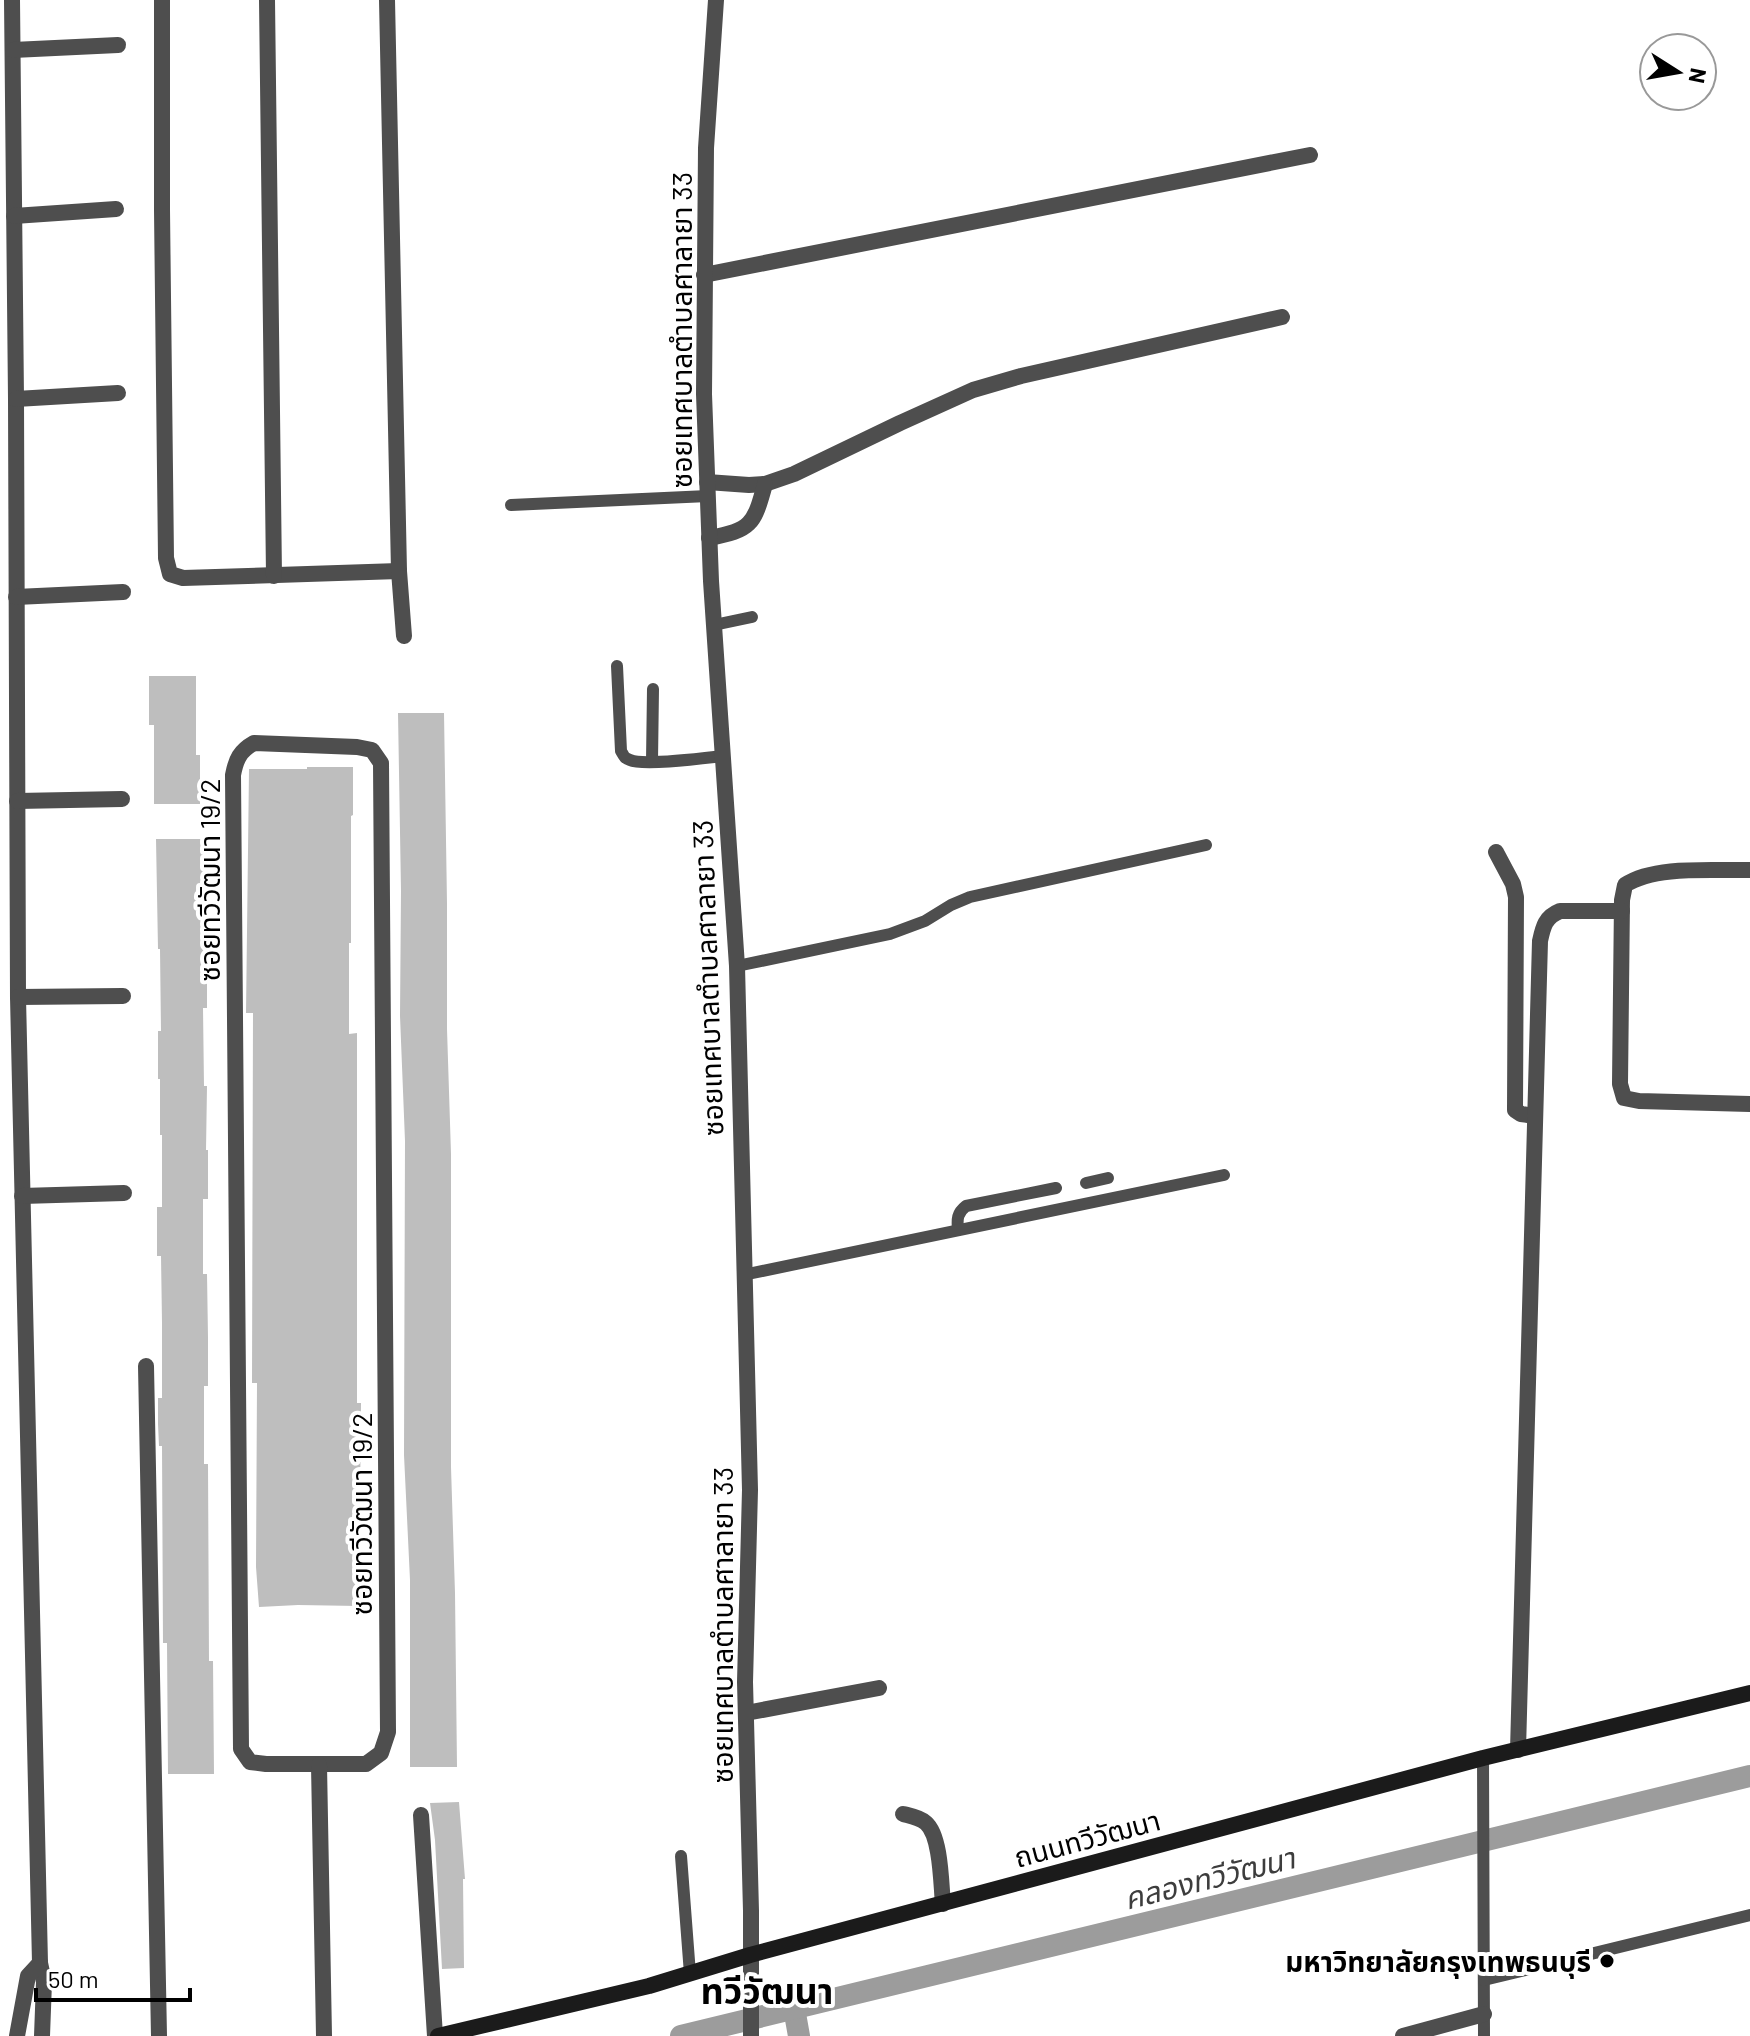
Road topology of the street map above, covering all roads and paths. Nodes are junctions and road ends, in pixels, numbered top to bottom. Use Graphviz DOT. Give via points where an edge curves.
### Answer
graph roads {
  1 [pos="12,0"];
  2 [pos="162,0"];
  3 [pos="267,0"];
  4 [pos="387,0"];
  5 [pos="716,0"];
  6 [pos="118,45"];
  7 [pos="13,50"];
  8 [pos="1310,155"];
  9 [pos="116,209"];
  10 [pos="14,216"];
  11 [pos="704,275"];
  12 [pos="1282,317"];
  13 [pos="118,393"];
  14 [pos="16,399"];
  15 [pos="765,484"];
  16 [pos="708,489"];
  17 [pos="511,505"];
  18 [pos="709,538"];
  19 [pos="399,571"];
  20 [pos="274,576"];
  21 [pos="123,592"];
  22 [pos="16,597"];
  23 [pos="752,617"];
  24 [pos="714,625"];
  25 [pos="404,636"];
  26 [pos="617,666"];
  27 [pos="653,689"];
  28 [pos="723,756"];
  29 [pos="652,761"];
  30 [pos="122,799"];
  31 [pos="17,801"];
  32 [pos="1206,845"];
  33 [pos="1496,852"];
  34 [pos="1750,870"];
  35 [pos="1622,911"];
  36 [pos="737,966"];
  37 [pos="123,996"];
  38 [pos="18,997"];
  39 [pos="1750,1104"];
  40 [pos="1534,1116"];
  41 [pos="1224,1175"];
  42 [pos="1108,1178"];
  43 [pos="1086,1183"];
  44 [pos="1056,1188"];
  45 [pos="124,1193"];
  46 [pos="22,1196"];
  47 [pos="958,1230"];
  48 [pos="743,1275"];
  49 [pos="146,1366"];
  50 [pos="879,1688"];
  51 [pos="1750,1693"];
  52 [pos="746,1713"];
  53 [pos="1518,1750"];
  54 [pos="1483,1758"];
  55 [pos="319,1765"];
  56 [pos="903,1814"];
  57 [pos="421,1815"];
  58 [pos="681,1856"];
  59 [pos="943,1904"];
  60 [pos="1750,1915"];
  61 [pos="750,1955"];
  62 [pos="40,1963"];
  63 [pos="690,1974"];
  64 [pos="1484,1980"];
  65 [pos="1484,2014"];
  66 [pos="17,2036"];
  67 [pos="42,2036"];
  68 [pos="159,2036"];
  69 [pos="324,2036"];
  70 [pos="436,2036"];
  71 [pos="751,2036"];
  72 [pos="1403,2036"];
  73 [pos="1484,2036"];
  1 -- 7 [label="street"];
  2 -- 20 [label="street" via="166,558 170,574 183,578"];
  3 -- 20 [label="street"];
  4 -- 19 [label="street"];
  5 -- 11 [label="street, ซอยเทศบาลตำบลศาลายา 33"];
  6 -- 7 [label="street"];
  7 -- 10 [label="street"];
  8 -- 11 [label="street"];
  9 -- 10 [label="street"];
  10 -- 14 [label="street"];
  11 -- 16 [label="street, ซอยเทศบาลตำบลศาลายา 33"];
  12 -- 15 [label="street" via="973,390"];
  13 -- 14 [label="street"];
  14 -- 22 [label="street"];
  15 -- 16 [label="street"];
  15 -- 18 [label="street" via="751,521 739,531"];
  16 -- 17 [label="lane"];
  16 -- 18 [label="street, ซอยเทศบาลตำบลศาลายา 33"];
  18 -- 24 [label="street, ซอยเทศบาลตำบลศาลายา 33"];
  19 -- 20 [label="street"];
  19 -- 25 [label="street"];
  21 -- 22 [label="street"];
  22 -- 31 [label="street"];
  23 -- 24 [label="lane"];
  24 -- 28 [label="street, ซอยเทศบาลตำบลศาลายา 33"];
  26 -- 29 [label="lane" via="621,751 633,761"];
  27 -- 29 [label="lane"];
  28 -- 29 [label="lane"];
  28 -- 36 [label="street, ซอยเทศบาลตำบลศาลายา 33"];
  30 -- 31 [label="street"];
  31 -- 38 [label="street"];
  32 -- 36 [label="lane" via="970,897 890,934"];
  33 -- 40 [label="street" via="1516,897 1515,1110"];
  34 -- 35 [label="street" via="1637,877 1625,885"];
  35 -- 39 [label="street" via="1624,1098"];
  35 -- 40 [label="street" via="1560,911 1544,924"];
  36 -- 48 [label="street, ซอยเทศบาลตำบลศาลายา 33"];
  37 -- 38 [label="street"];
  38 -- 46 [label="street"];
  40 -- 53 [label="street"];
  41 -- 47 [label="lane"];
  42 -- 43 [label="lane"];
  44 -- 47 [label="lane" via="966,1206 957,1219"];
  45 -- 46 [label="street"];
  46 -- 62 [label="street"];
  47 -- 48 [label="lane"];
  48 -- 52 [label="street, ซอยเทศบาลตำบลศาลายา 33" via="750,1490"];
  49 -- 68 [label="street"];
  50 -- 52 [label="street"];
  51 -- 53 [label="main road, ถนนทวีวัฒนา"];
  52 -- 61 [label="street, ซอยเทศบาลตำบลศาลายา 33"];
  53 -- 54 [label="main road, ถนนทวีวัฒนา"];
  54 -- 59 [label="main road, ถนนทวีวัฒนา"];
  54 -- 64 [label="lane"];
  55 -- 55 [label="street, ซอยทวีวัฒนา 19/2" via="250,1762 241,1749 233,775 241,750 254,743 357,747 372,750 381,763 388,1732 381,1753 366,1764"];
  55 -- 69 [label="street"];
  56 -- 59 [label="street" via="929,1825 935,1838"];
  57 -- 70 [label="street"];
  58 -- 63 [label="lane"];
  59 -- 61 [label="main road, ถนนทวีวัฒนา"];
  60 -- 64 [label="lane"];
  61 -- 63 [label="main road, ถนนทวีวัฒนา"];
  61 -- 71 [label="street, ซอยเทศบาลตำบลศาลายา 33"];
  62 -- 66 [label="street" via="28,1976"];
  62 -- 67 [label="street"];
  63 -- 70 [label="main road, ถนนทวีวัฒนา"];
  64 -- 65 [label="lane"];
  65 -- 72 [label="street"];
  65 -- 73 [label="lane"];
}
